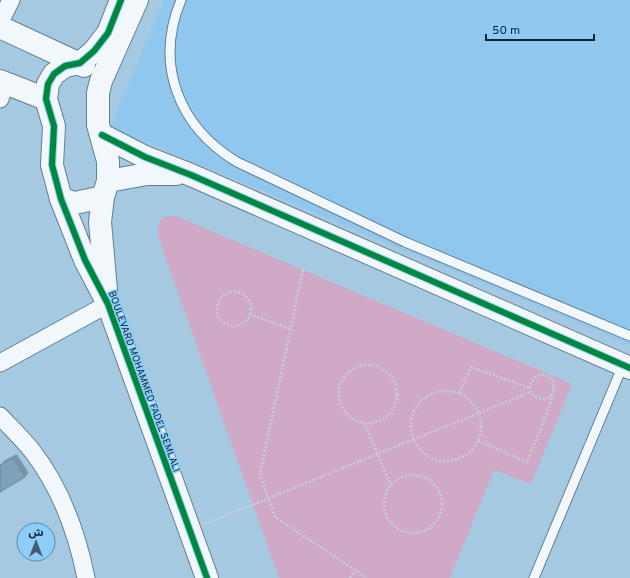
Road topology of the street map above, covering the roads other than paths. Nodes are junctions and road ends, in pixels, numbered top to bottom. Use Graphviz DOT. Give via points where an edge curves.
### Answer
graph roads {
  1 [pos="11,0"];
  2 [pos="121,0"];
  3 [pos="137,0"];
  4 [pos="181,0"];
  5 [pos="0,22"];
  6 [pos="0,27"];
  7 [pos="80,63"];
  8 [pos="101,81"];
  9 [pos="2,88"];
  10 [pos="46,99"];
  11 [pos="102,135"];
  12 [pos="191,175"];
  13 [pos="105,189"];
  14 [pos="61,199"];
  15 [pos="108,304"];
  16 [pos="630,336"];
  17 [pos="0,363"];
  18 [pos="626,367"];
  19 [pos="0,416"];
  20 [pos="86,578"];
  21 [pos="207,578"];
  22 [pos="534,578"];
  1 -- 5 [label="street"];
  2 -- 7 [label="street" via="108,33 94,51"];
  3 -- 8 [label="street, BOULEVARD MOHAMMED FADEL SEMLALI"];
  4 -- 16 [label="lane" via="176,12 170,45 171,70 177,93 191,120 220,152 405,242"];
  6 -- 7 [label="street"];
  7 -- 8 [label="street"];
  7 -- 10 [label="street" via="65,66 54,74 48,84"];
  8 -- 11 [label="street, BOULEVARD MOHAMMED FADEL SEMLALI" via="98,125"];
  9 -- 10 [label="street"];
  10 -- 14 [label="street, BOULEVARD MOHAMMED FADEL SEMLALI" via="54,126 52,165"];
  11 -- 12 [label="street" via="145,157"];
  11 -- 13 [label="street, BOULEVARD MOHAMMED FADEL SEMLALI" via="108,161"];
  12 -- 13 [label="street" via="147,174"];
  12 -- 18 [label="street"];
  13 -- 14 [label="street" via="75,203"];
  13 -- 15 [label="street, BOULEVARD MOHAMMED FADEL SEMLALI" via="100,222"];
  14 -- 15 [label="street, BOULEVARD MOHAMMED FADEL SEMLALI" via="85,260"];
  15 -- 17 [label="street"];
  15 -- 21 [label="street, BOULEVARD MOHAMMED FADEL SEMLALI"];
  18 -- 22 [label="lane"];
  19 -- 20 [label="street" via="33,452 60,494 78,541"];
}
